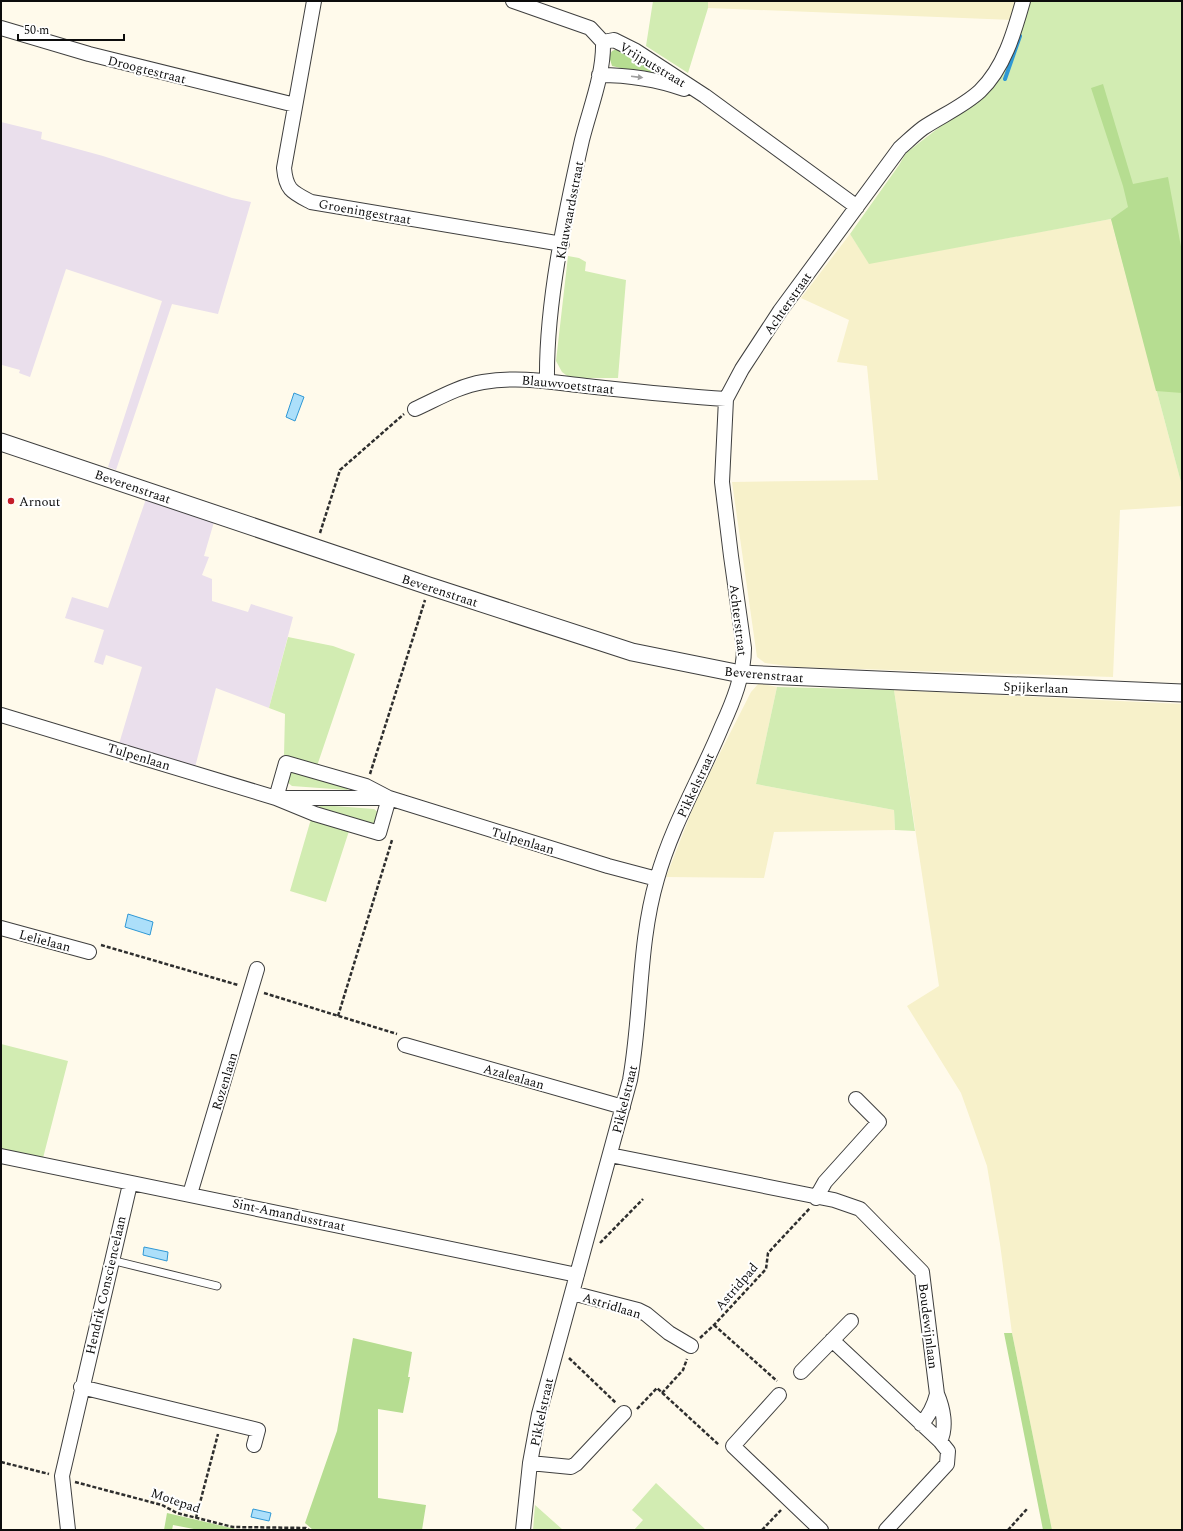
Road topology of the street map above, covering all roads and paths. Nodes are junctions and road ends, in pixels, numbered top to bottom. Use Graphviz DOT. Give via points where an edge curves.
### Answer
graph roads {
  1 [pos="314,1"];
  2 [pos="513,1"];
  3 [pos="1023,1"];
  4 [pos="1,28"];
  5 [pos="603,42"];
  6 [pos="599,75"];
  7 [pos="705,96"];
  8 [pos="295,105"];
  9 [pos="857,207"];
  10 [pos="562,244"];
  11 [pos="547,380"];
  12 [pos="726,399"];
  13 [pos="415,409"];
  14 [pos="1,442"];
  15 [pos="316,548"];
  16 [pos="429,586"];
  17 [pos="741,674"];
  18 [pos="891,681"];
  19 [pos="1182,692"];
  20 [pos="1,715"];
  21 [pos="366,786"];
  22 [pos="276,798"];
  23 [pos="389,798"];
  24 [pos="394,833"];
  25 [pos="657,879"];
  26 [pos="1,928"];
  27 [pos="89,952"];
  28 [pos="256,969"];
  29 [pos="251,989"];
  30 [pos="338,1016"];
  31 [pos="405,1045"];
  32 [pos="856,1099"];
  33 [pos="623,1107"];
  34 [pos="610,1155"];
  35 [pos="1,1156"];
  36 [pos="130,1184"];
  37 [pos="190,1194"];
  38 [pos="816,1198"];
  39 [pos="643,1199"];
  40 [pos="111,1260"];
  41 [pos="579,1269"];
  42 [pos="217,1286"];
  43 [pos="572,1293"];
  44 [pos="851,1321"];
  45 [pos="714,1325"];
  46 [pos="832,1340"];
  47 [pos="692,1346"];
  48 [pos="555,1354"];
  49 [pos="801,1372"];
  50 [pos="81,1387"];
  51 [pos="780,1390"];
  52 [pos="662,1393"];
  53 [pos="937,1394"];
  54 [pos="624,1413"];
  55 [pos="221,1420"];
  56 [pos="921,1424"];
  57 [pos="940,1441"];
  58 [pos="254,1445"];
  59 [pos="733,1446"];
  60 [pos="1,1462"];
  61 [pos="530,1463"];
  62 [pos="62,1477"];
  63 [pos="790,1500"];
  64 [pos="1028,1509"];
  65 [pos="196,1518"];
  66 [pos="233,1529"];
  67 [pos="68,1530"];
  68 [pos="309,1530"];
  69 [pos="523,1530"];
  70 [pos="762,1530"];
  71 [pos="821,1530"];
  72 [pos="886,1530"];
  73 [pos="1008,1530"];
  1 -- 8 [label="street, Groeningestraat"];
  2 -- 5 [label="street, Vrijputstraat" via="590,28"];
  3 -- 9 [label="street, Achterstraat" via="1010,41 990,80 978,92 922,129 900,148"];
  4 -- 8 [label="street, Droogtestraat" via="88,54"];
  5 -- 6 [label="street, Klauwaardsstraat"];
  5 -- 7 [label="street, Vrijputstraat" via="614,40 636,51"];
  6 -- 7 [label="street, Vrijputstraat, one-way" via="648,79"];
  6 -- 10 [label="street, Klauwaardsstraat" via="582,141"];
  7 -- 9 [label="street, Vrijputstraat"];
  8 -- 10 [label="street, Groeningestraat" via="284,168 286,184 311,202"];
  9 -- 12 [label="street, Achterstraat" via="780,311 742,369"];
  10 -- 11 [label="street, Klauwaardsstraat" via="547,357"];
  11 -- 12 [label="street, Blauwvoetstraat"];
  11 -- 13 [label="street, Blauwvoetstraat" via="482,382"];
  12 -- 17 [label="street, Achterstraat" via="722,482 744,648"];
  13 -- 15 [label="path" via="403,414 340,470"];
  14 -- 15 [label="street, Beverenstraat"];
  15 -- 16 [label="street, Beverenstraat"];
  16 -- 17 [label="street, Beverenstraat" via="632,652"];
  16 -- 21 [label="path"];
  17 -- 18 [label="street, Beverenstraat"];
  17 -- 25 [label="street, Pikkelstraat" via="732,702 678,822"];
  18 -- 19 [label="street, Spijkerlaan"];
  20 -- 22 [label="street, Tulpenlaan"];
  21 -- 22 [label="street, Tulpenlaan" via="286,763"];
  21 -- 23 [label="street, Tulpenlaan"];
  22 -- 23 [label="street, Tulpenlaan"];
  22 -- 23 [label="street, Tulpenlaan" via="315,814 379,833"];
  23 -- 25 [label="street, Tulpenlaan"];
  24 -- 30 [label="path"];
  25 -- 33 [label="street, Pikkelstraat" via="643,951 636,1049"];
  26 -- 27 [label="street, Lelielaan"];
  27 -- 29 [label="path" via="99,945"];
  28 -- 29 [label="street, Rozenlaan"];
  29 -- 30 [label="path"];
  29 -- 37 [label="street, Rozenlaan"];
  30 -- 31 [label="path" via="397,1035"];
  31 -- 33 [label="street, Azalealaan"];
  32 -- 38 [label="street" via="879,1122 826,1182"];
  33 -- 34 [label="street, Pikkelstraat"];
  34 -- 38 [label="street, Boudewijnlaan"];
  34 -- 41 [label="street, Pikkelstraat"];
  35 -- 36 [label="street, Sint-Amandusstraat"];
  36 -- 37 [label="street, Sint-Amandusstraat"];
  36 -- 40 [label="street, Hendrik Consciencelaan"];
  37 -- 41 [label="street, Sint-Amandusstraat"];
  38 -- 45 [label="path, Astridpad" via="810,1208 768,1253 766,1269"];
  38 -- 53 [label="street, Boudewijnlaan" via="834,1200 860,1209 922,1272"];
  39 -- 41 [label="path"];
  40 -- 42 [label="lane"];
  40 -- 50 [label="street, Hendrik Consciencelaan"];
  41 -- 43 [label="street, Pikkelstraat"];
  43 -- 47 [label="street, Astridlaan" via="638,1310"];
  43 -- 48 [label="street, Pikkelstraat"];
  44 -- 46 [label="street"];
  45 -- 47 [label="path, Astridpad"];
  45 -- 51 [label="path"];
  46 -- 49 [label="street"];
  46 -- 56 [label="street"];
  47 -- 52 [label="path" via="683,1370"];
  48 -- 54 [label="path" via="568,1357"];
  48 -- 61 [label="street, Pikkelstraat"];
  50 -- 55 [label="street"];
  50 -- 62 [label="street, Hendrik Consciencelaan"];
  51 -- 59 [label="street"];
  52 -- 54 [label="path" via="657,1388 636,1410"];
  52 -- 59 [label="path" via="727,1452"];
  53 -- 56 [label="street, Boudewijnlaan" via="934,1406"];
  53 -- 57 [label="street, Boudewijnlaan" via="941,1404 944,1433"];
  54 -- 61 [label="street" via="571,1467"];
  55 -- 58 [label="street" via="258,1430"];
  55 -- 65 [label="path"];
  56 -- 57 [label="street"];
  57 -- 72 [label="street" via="948,1451 947,1464"];
  59 -- 63 [label="street"];
  60 -- 62 [label="path, Motepad"];
  61 -- 69 [label="street, Pikkelstraat"];
  62 -- 65 [label="path, Motepad" via="162,1505 177,1513"];
  62 -- 67 [label="street, Hendrik Consciencelaan"];
  63 -- 70 [label="path"];
  63 -- 71 [label="street"];
  64 -- 73 [label="path"];
  65 -- 66 [label="path, Motepad"];
  66 -- 68 [label="path, Motepad"];
}
